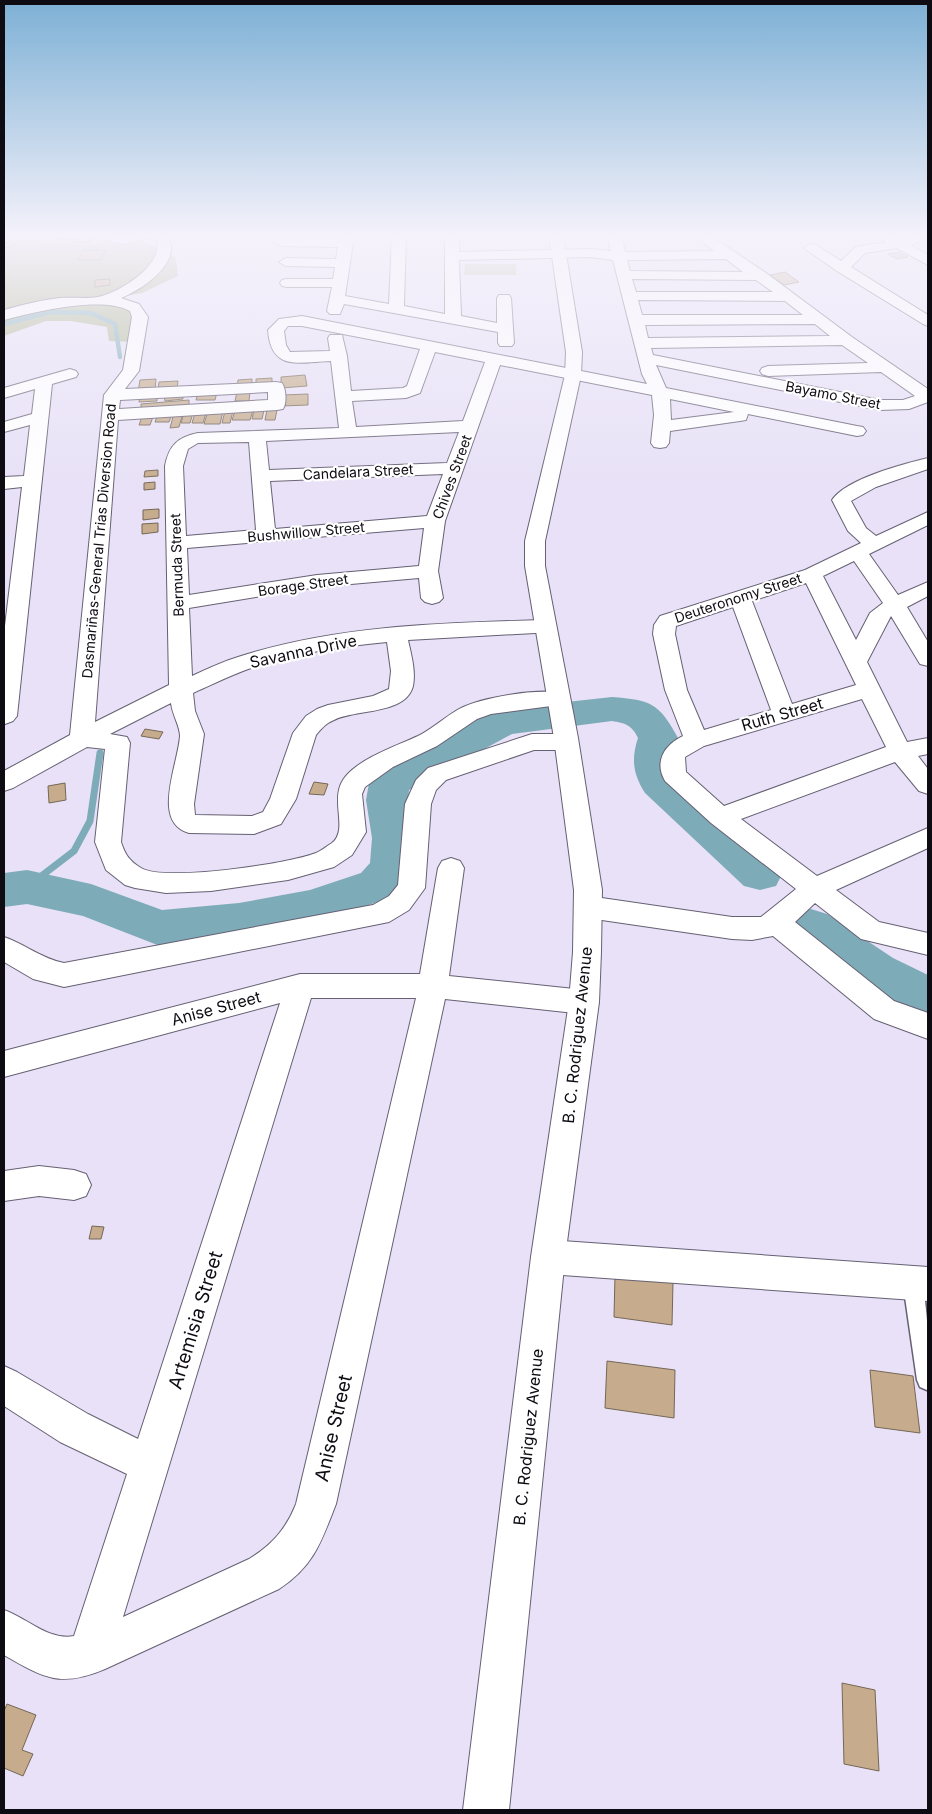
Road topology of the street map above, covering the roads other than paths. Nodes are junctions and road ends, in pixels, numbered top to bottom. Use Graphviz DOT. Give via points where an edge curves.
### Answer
graph roads {
  1 [pos="636,320"];
  2 [pos="139,321"];
  3 [pos="306,321"];
  4 [pos="336,321"];
  5 [pos="358,321"];
  6 [pos="458,321"];
  7 [pos="505,321"];
  8 [pos="569,321"];
  9 [pos="821,321"];
  10 [pos="846,340"];
  11 [pos="429,347"];
  12 [pos="339,356"];
  13 [pos="646,358"];
  14 [pos="494,360"];
  15 [pos="884,367"];
  16 [pos="721,372"];
  17 [pos="70,374"];
  18 [pos="573,375"];
  19 [pos="44,383"];
  20 [pos="4,393"];
  21 [pos="661,393"];
  22 [pos="112,395"];
  23 [pos="344,396"];
  24 [pos="761,412"];
  25 [pos="110,415"];
  26 [pos="40,417"];
  27 [pos="470,426"];
  28 [pos="4,427"];
  29 [pos="857,431"];
  30 [pos="348,433"];
  31 [pos="257,436"];
  32 [pos="928,463"];
  33 [pos="455,468"];
  34 [pos="261,476"];
  35 [pos="33,481"];
  36 [pos="4,483"];
  37 [pos="928,518"];
  38 [pos="436,522"];
  39 [pos="266,536"];
  40 [pos="176,543"];
  41 [pos="865,547"];
  42 [pos="428,572"];
  43 [pos="13,573"];
  44 [pos="812,574"];
  45 [pos="928,588"];
  46 [pos="432,598"];
  47 [pos="740,598"];
  48 [pos="178,603"];
  49 [pos="894,604"];
  50 [pos="10,624"];
  51 [pos="545,627"];
  52 [pos="396,633"];
  53 [pos="928,658"];
  54 [pos="856,661"];
  55 [pos="7,683"];
  56 [pos="181,688"];
  57 [pos="869,689"];
  58 [pos="559,701"];
  59 [pos="784,714"];
  60 [pos="6,716"];
  61 [pos="82,738"];
  62 [pos="566,740"];
  63 [pos="696,740"];
  64 [pos="928,746"];
  65 [pos="900,751"];
  66 [pos="4,782"];
  67 [pos="928,785"];
  68 [pos="720,817"];
  69 [pos="928,837"];
  70 [pos="451,868"];
  71 [pos="813,889"];
  72 [pos="588,906"];
  73 [pos="776,922"];
  74 [pos="928,944"];
  75 [pos="4,948"];
  76 [pos="300,986"];
  77 [pos="434,986"];
  78 [pos="584,1002"];
  79 [pos="928,1026"];
  80 [pos="4,1064"];
  81 [pos="74,1185"];
  82 [pos="4,1186"];
  83 [pos="548,1257"];
  84 [pos="921,1284"];
  85 [pos="928,1380"];
  86 [pos="4,1385"];
  87 [pos="149,1464"];
  88 [pos="4,1631"];
  89 [pos="90,1654"];
  90 [pos="486,1810"];
  1 -- 13 [label="street"];
  2 -- 22 [label="street, Dasmariñas-General Trias Diversion Road" via="131,371"];
  3 -- 12 [label="street" via="284,322 276,330 281,354 287,357"];
  4 -- 12 [label="street"];
  5 -- 11 [label="street"];
  6 -- 7 [label="street" via="506,336"];
  8 -- 18 [label="street, B. C. Rodriguez Avenue" via="574,352"];
  9 -- 10 [label="street, Bayamo Street"];
  10 -- 13 [label="street"];
  10 -- 15 [label="street, Bayamo Street"];
  11 -- 14 [label="street"];
  11 -- 23 [label="street" via="414,389 406,393"];
  12 -- 23 [label="street"];
  13 -- 16 [label="street, Bayamo Street"];
  13 -- 21 [label="street"];
  14 -- 18 [label="street"];
  14 -- 27 [label="street, Chives Street"];
  15 -- 16 [label="street"];
  15 -- 16 [label="street, Bayamo Street" via="925,397 898,406 880,405"];
  17 -- 19 [label="street"];
  18 -- 21 [label="street"];
  18 -- 51 [label="street, B. C. Rodriguez Avenue" via="535,540 535,566"];
  19 -- 20 [label="street"];
  19 -- 26 [label="street"];
  21 -- 24 [label="street"];
  21 -- 24 [label="street" via="661,435"];
  22 -- 25 [label="street, Dasmariñas-General Trias Diversion Road"];
  22 -- 25 [label="street" via="276,387 276,405"];
  23 -- 30 [label="street"];
  24 -- 29 [label="street"];
  25 -- 61 [label="street, Dasmariñas-General Trias Diversion Road"];
  26 -- 28 [label="street"];
  26 -- 35 [label="street"];
  27 -- 30 [label="street"];
  27 -- 33 [label="street, Chives Street"];
  30 -- 31 [label="street"];
  31 -- 34 [label="street"];
  31 -- 40 [label="street, Bermuda Street" via="198,438 189,440 178,449 174,466"];
  32 -- 41 [label="street" via="863,486 841,500"];
  33 -- 34 [label="street, Candelara Street"];
  33 -- 38 [label="street, Chives Street"];
  34 -- 39 [label="street"];
  35 -- 36 [label="street"];
  35 -- 43 [label="street" via="20,526"];
  37 -- 41 [label="street, Deuteronomy Street"];
  38 -- 39 [label="street, Bushwillow Street"];
  38 -- 42 [label="street, Chives Street"];
  39 -- 40 [label="street, Bushwillow Street"];
  40 -- 48 [label="street, Bermuda Street"];
  41 -- 44 [label="street, Deuteronomy Street"];
  41 -- 49 [label="street"];
  42 -- 46 [label="street, Chives Street"];
  42 -- 48 [label="street, Borage Street" via="317,581"];
  43 -- 50 [label="street"];
  44 -- 47 [label="street, Deuteronomy Street"];
  44 -- 54 [label="street"];
  45 -- 49 [label="street"];
  47 -- 59 [label="street"];
  47 -- 63 [label="street, Deuteronomy Street" via="674,619 665,625 676,690"];
  48 -- 56 [label="street, Bermuda Street"];
  49 -- 53 [label="street"];
  49 -- 54 [label="street" via="878,618"];
  50 -- 55 [label="street"];
  51 -- 52 [label="street, Savanna Drive"];
  51 -- 58 [label="street, B. C. Rodriguez Avenue"];
  52 -- 56 [label="street, Savanna Drive" via="328,643 250,660"];
  52 -- 56 [label="street, Bermuda Street" via="403,677 399,693 384,700 333,711 311,724 279,810 264,823 199,826 184,819 181,804 192,734 183,711"];
  54 -- 57 [label="street"];
  55 -- 60 [label="street"];
  56 -- 61 [label="street, Savanna Drive"];
  57 -- 59 [label="street, Ruth Street"];
  57 -- 65 [label="street"];
  58 -- 61 [label="street" via="515,702 486,708 469,714 429,740 384,761 355,782 349,794 353,832 343,848 325,860 288,870 211,881 166,883 135,878 116,864 108,842 118,743"];
  58 -- 62 [label="street, B. C. Rodriguez Avenue"];
  59 -- 63 [label="street, Ruth Street"];
  61 -- 66 [label="street, Savanna Drive"];
  62 -- 72 [label="street, B. C. Rodriguez Avenue"];
  62 -- 75 [label="street" via="532,742 437,774 425,786 418,804 410,888 400,903 379,914 64,975 43,971"];
  63 -- 68 [label="street, Ruth Street" via="680,747 674,754 674,775"];
  64 -- 65 [label="street"];
  65 -- 67 [label="street"];
  65 -- 68 [label="street"];
  68 -- 71 [label="street"];
  69 -- 71 [label="street"];
  70 -- 77 [label="street, Anise Street"];
  71 -- 73 [label="street"];
  71 -- 74 [label="street" via="871,931"];
  72 -- 73 [label="street" via="732,928 752,929"];
  72 -- 78 [label="street, B. C. Rodriguez Avenue"];
  73 -- 79 [label="street" via="884,1010"];
  76 -- 77 [label="street, Anise Street"];
  76 -- 80 [label="street, Anise Street"];
  76 -- 87 [label="street, Artemisia Street"];
  77 -- 78 [label="street, Anise Street"];
  77 -- 89 [label="street, Anise Street" via="316,1504 306,1529 294,1551 264,1574"];
  78 -- 83 [label="street, B. C. Rodriguez Avenue"];
  81 -- 82 [label="street" via="49,1180"];
  83 -- 84 [label="street"];
  83 -- 90 [label="street, B. C. Rodriguez Avenue"];
  84 -- 85 [label="lane"];
  86 -- 87 [label="street" via="74,1428"];
  87 -- 89 [label="street, Artemisia Street"];
  88 -- 89 [label="street, Anise Street" via="47,1656 66,1659"];
}
